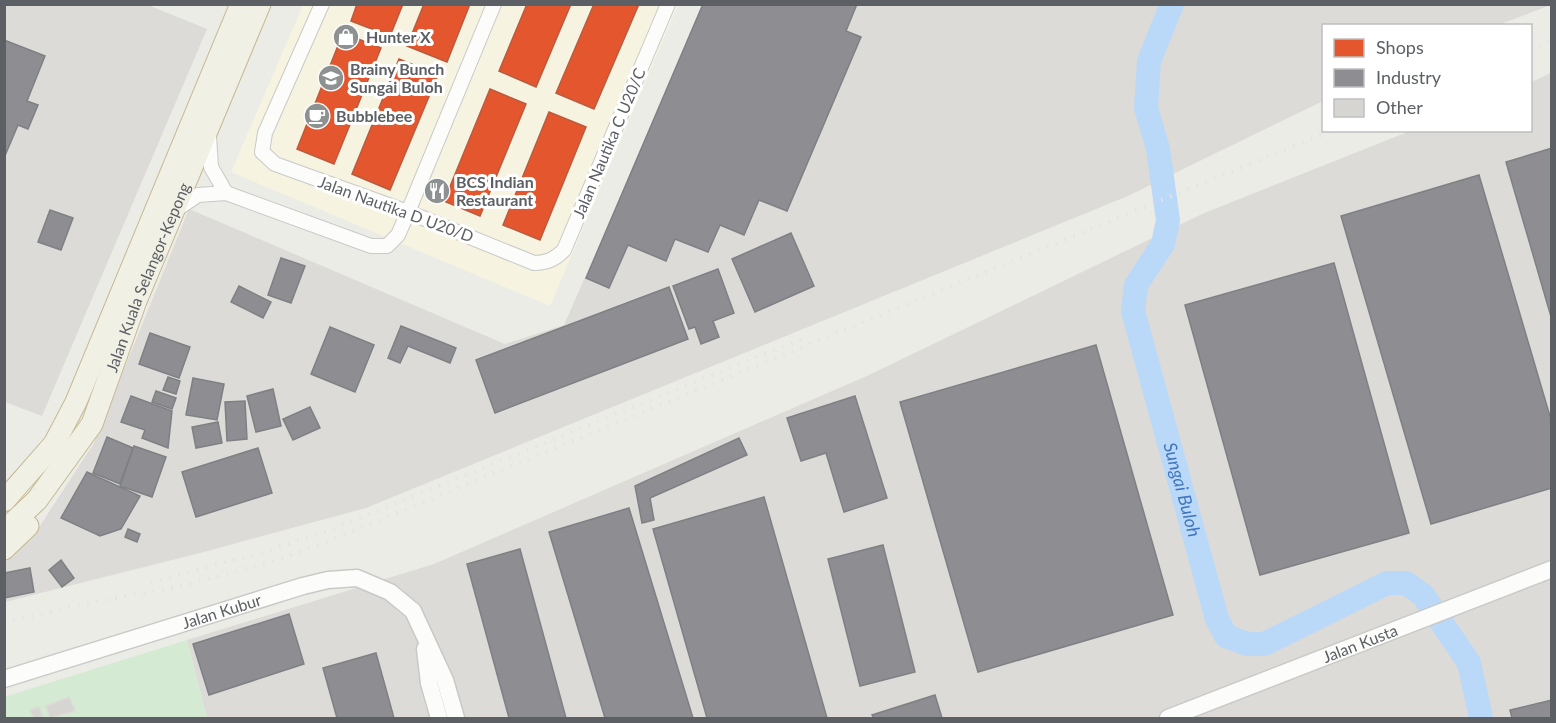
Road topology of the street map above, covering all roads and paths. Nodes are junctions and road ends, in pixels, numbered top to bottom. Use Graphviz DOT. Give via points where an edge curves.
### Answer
graph roads {
  1 [pos="241,4"];
  2 [pos="260,4"];
  3 [pos="322,4"];
  4 [pos="494,4"];
  5 [pos="668,4"];
  6 [pos="208,128"];
  7 [pos="226,193"];
  8 [pos="408,212"];
  9 [pos="171,215"];
  10 [pos="534,263"];
  11 [pos="92,424"];
  12 [pos="8,496"];
  13 [pos="4,531"];
  14 [pos="4,549"];
  15 [pos="1551,569"];
  16 [pos="422,630"];
  17 [pos="4,679"];
  18 [pos="439,718"];
  19 [pos="456,718"];
  20 [pos="1168,718"];
  1 -- 12 [label="highway, Jalan Kuala Selangor-Kepong" via="76,402 54,444"];
  2 -- 6 [label="highway, Jalan Kuala Selangor-Kepong"];
  3 -- 8 [label="street, Jalan Nautika D U20/D" via="265,133 262,152 274,164"];
  4 -- 8 [label="street"];
  5 -- 10 [label="street, Jalan Nautika C U20/C" via="564,250 550,261"];
  6 -- 7 [label="street" via="211,167"];
  6 -- 9 [label="highway, Jalan Kuala Selangor-Kepong"];
  7 -- 8 [label="street" via="371,246 387,246 395,239"];
  7 -- 9 [label="street" via="198,195"];
  8 -- 10 [label="street, Jalan Nautika D U20/D"];
  9 -- 11 [label="highway, Jalan Kuala Selangor-Kepong"];
  11 -- 13 [label="highway, Jalan Kuala Selangor-Kepong" via="37,500"];
  11 -- 14 [label="highway" via="66,475 27,528"];
  15 -- 20 [label="street, Jalan Kusta"];
  16 -- 17 [label="street, Jalan Kubur" via="413,611 390,592 357,578 328,580"];
  16 -- 18 [label="street" via="429,683"];
  16 -- 19 [label="street, Jalan Kubur" via="445,680"];
}
